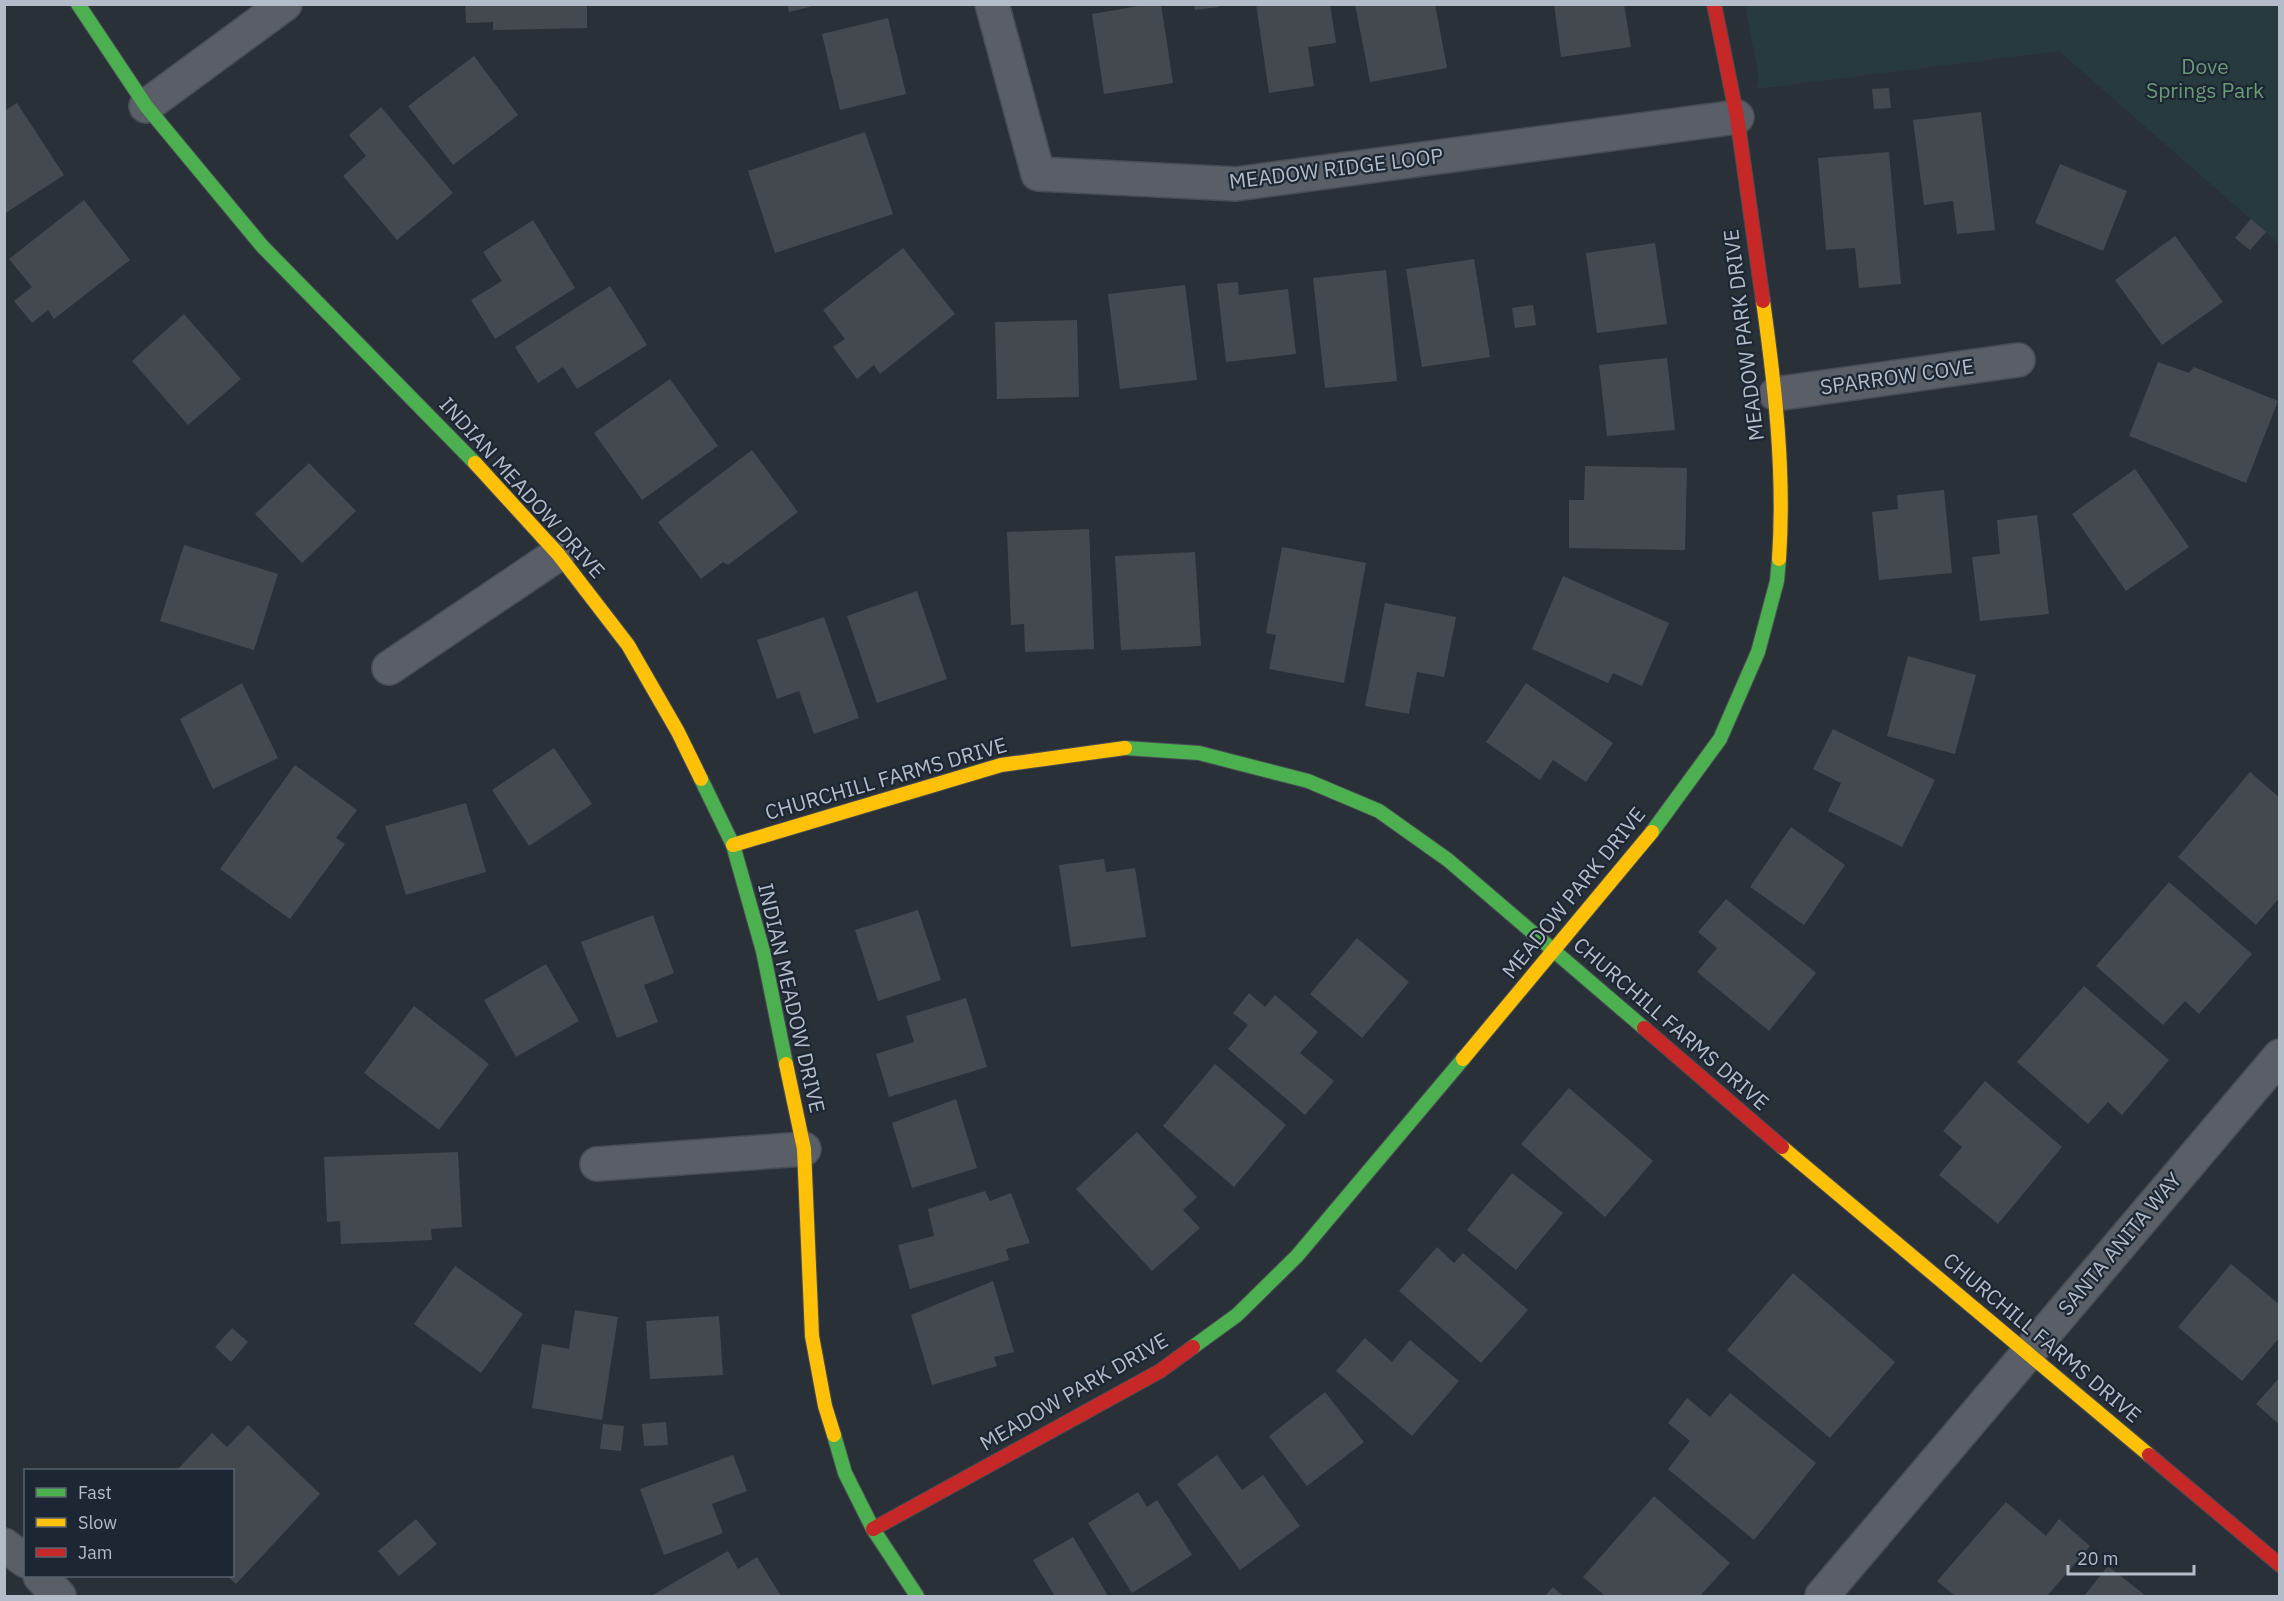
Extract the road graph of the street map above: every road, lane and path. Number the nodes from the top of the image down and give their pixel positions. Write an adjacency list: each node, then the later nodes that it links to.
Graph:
1 (78, 4): 5 (street, INDIAN MEADOW DRIVE)
2 (285, 4): 5 (street)
3 (992, 4): 6 (street, MEADOW RIDGE LOOP)
4 (1714, 4): 6 (street, MEADOW PARK DRIVE)
5 (146, 106): 9 (street, INDIAN MEADOW DRIVE)
6 (1737, 117): 8 (street, MEADOW PARK DRIVE)
7 (2018, 360): 8 (street, SPARROW COVE)
8 (1776, 394): 12 (street, MEADOW PARK DRIVE)
9 (558, 554): 10 (street); 11 (street, INDIAN MEADOW DRIVE)
10 (389, 668)
11 (733, 846): 12 (street, CHURCHILL FARMS DRIVE); 14 (street, INDIAN MEADOW DRIVE)
12 (1554, 952): 16 (street, CHURCHILL FARMS DRIVE); 17 (street, MEADOW PARK DRIVE)
13 (2280, 1056): 16 (street, SANTA ANITA WAY)
14 (804, 1149): 15 (street); 17 (street, INDIAN MEADOW DRIVE)
15 (597, 1164)
16 (2027, 1354): 20 (street, CHURCHILL FARMS DRIVE); 24 (street, SANTA ANITA WAY)
17 (873, 1529): 23 (street, INDIAN MEADOW DRIVE)
18 (4, 1545): 19 (street)
19 (24, 1560)
20 (2280, 1565)
21 (42, 1577): 22 (street)
22 (59, 1596)
23 (917, 1596)
24 (1822, 1596)

